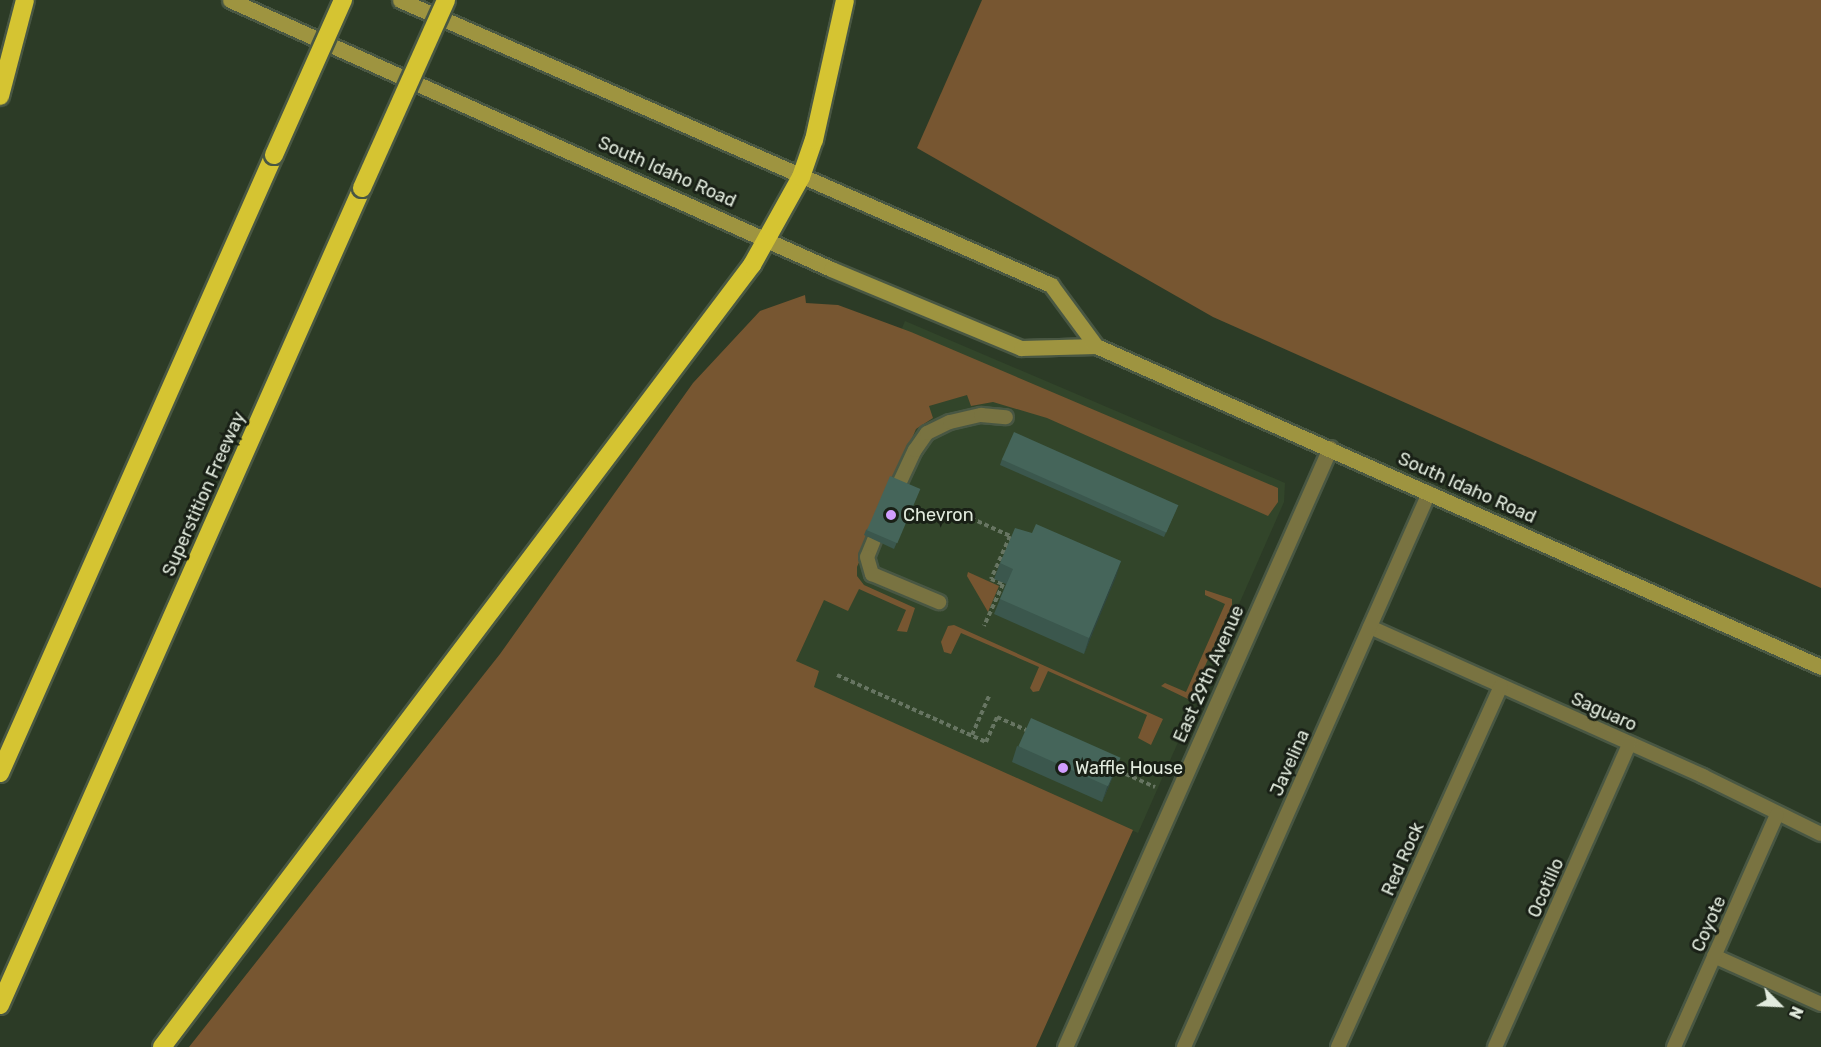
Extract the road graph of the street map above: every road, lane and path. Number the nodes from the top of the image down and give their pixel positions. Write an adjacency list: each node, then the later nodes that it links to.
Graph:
1 (25, 0): 7 (highway)
2 (230, 0): 9 (main road, South Idaho Road)
3 (343, 0): 28 (highway, bridge)
4 (400, 0): 8 (main road)
5 (446, 0): 34 (highway, Superstition Freeway, bridge)
6 (845, 0): 8 (highway)
7 (0, 96)
8 (801, 177): 9 (highway); 10 (main road)
9 (769, 238): 10 (main road, South Idaho Road); 35 (highway)
10 (1096, 346): 12 (main road, South Idaho Road)
11 (1006, 417): 13 (lane)
12 (1330, 448): 14 (main road, South Idaho Road); 36 (street, East 29th Avenue)
13 (898, 486)
14 (1429, 493): 19 (lane, Javelina); 20 (main road, South Idaho Road)
15 (964, 515): 18 (path)
16 (874, 540): 17 (lane)
17 (939, 602)
18 (984, 626)
19 (1370, 627): 22 (lane, Saguaro); 37 (lane, Javelina)
20 (1821, 667)
21 (837, 675): 24 (path)
22 (1501, 686): 26 (lane, Saguaro); 38 (lane, Red Rock)
23 (990, 696): 24 (path)
24 (972, 735): 25 (path)
25 (1039, 736)
26 (1629, 744): 30 (lane, Saguaro); 39 (lane, Ocotillo)
27 (1102, 764): 29 (path)
28 (0, 773)
29 (1155, 787)
30 (1777, 815): 31 (lane, Saguaro); 32 (lane, Coyote)
31 (1821, 834)
32 (1714, 956): 33 (lane); 40 (lane, Coyote)
33 (1821, 1004)
34 (0, 1005)
35 (162, 1047)
36 (1065, 1047)
37 (1184, 1047)
38 (1338, 1047)
39 (1495, 1047)
40 (1674, 1047)

